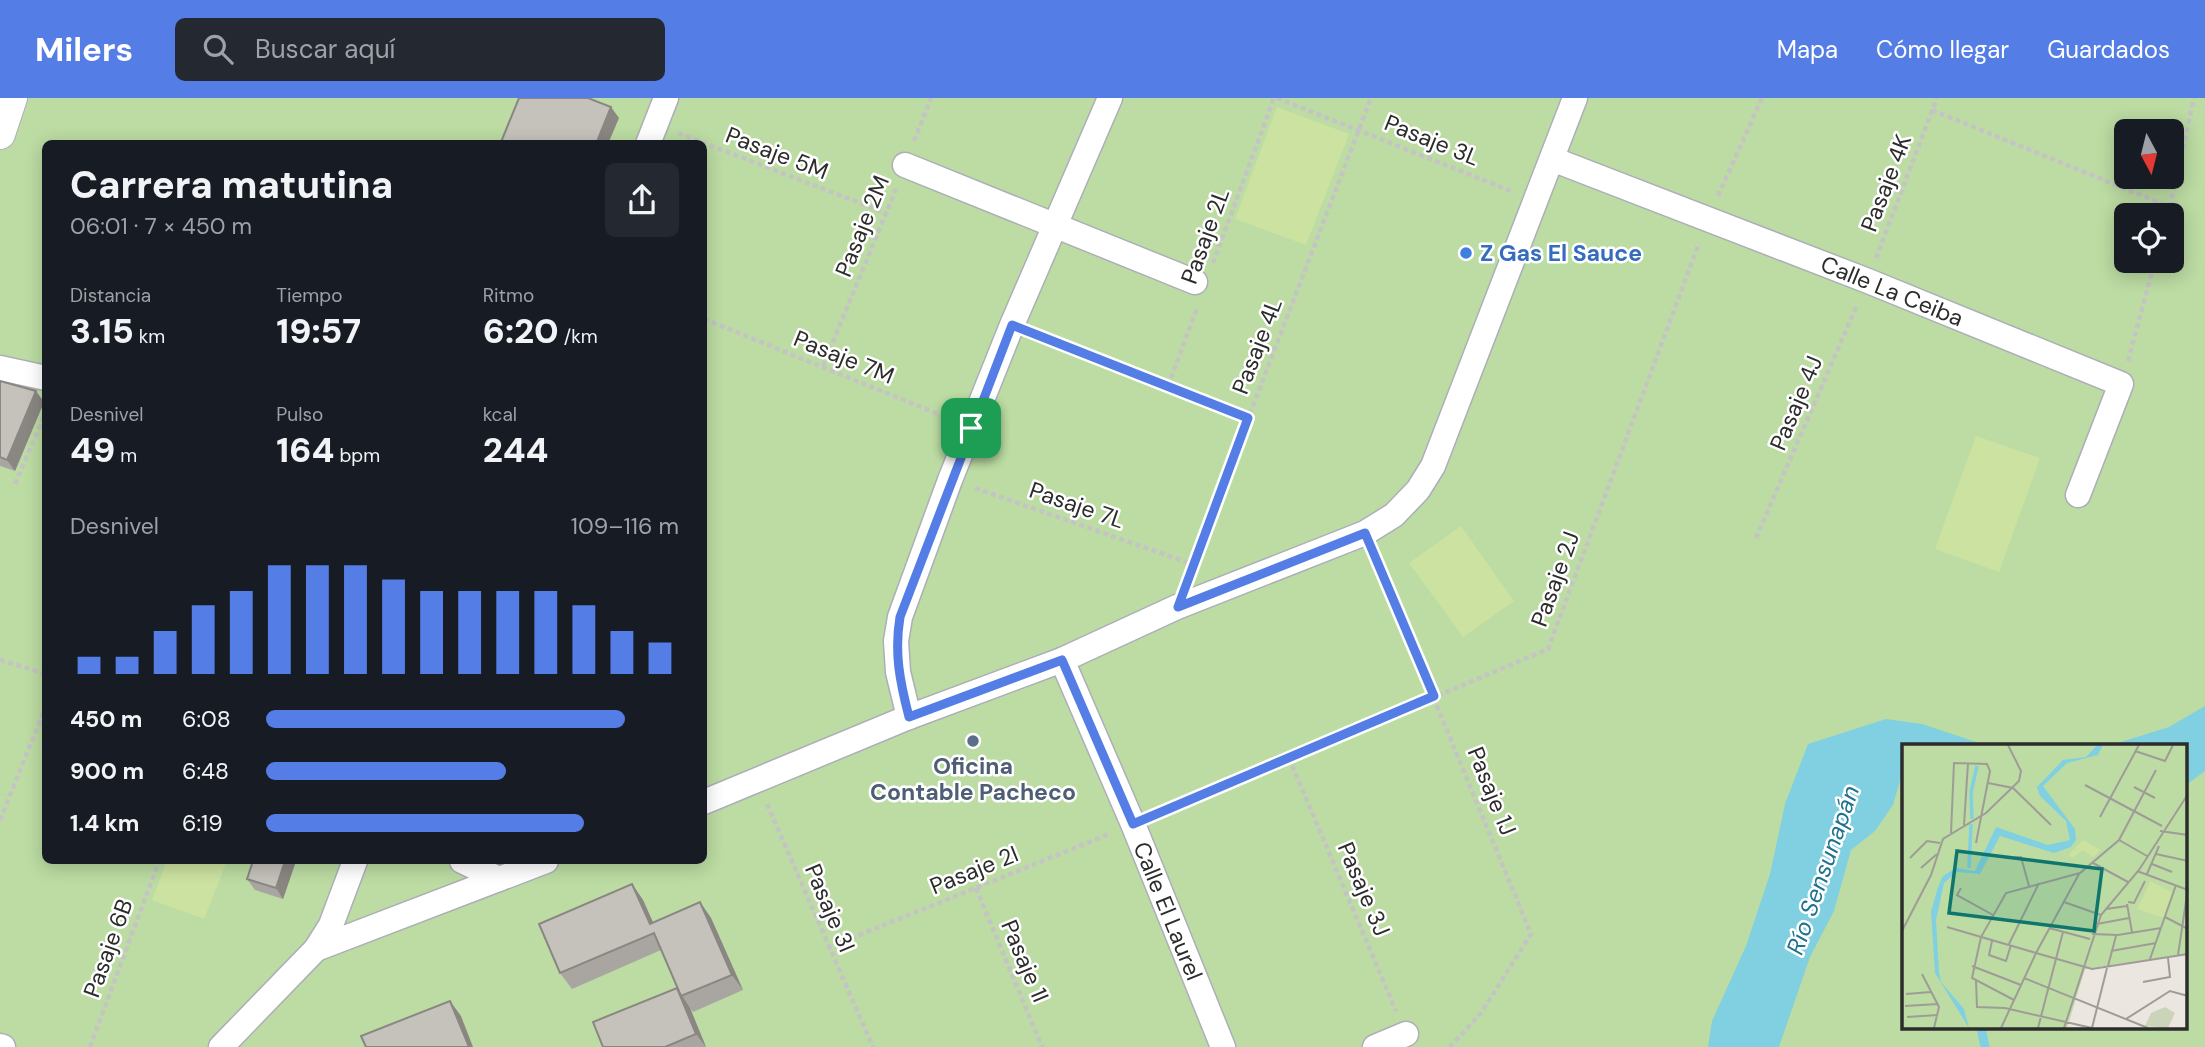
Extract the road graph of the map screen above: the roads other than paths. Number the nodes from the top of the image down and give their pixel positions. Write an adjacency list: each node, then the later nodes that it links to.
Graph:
1 (12, 98): 5 (street)
2 (666, 98): 6 (street)
3 (1110, 98): 9 (street)
4 (1575, 98): 7 (street)
5 (0, 134)
6 (651, 134)
7 (1552, 159): 13 (street, Calle La Ceiba); 14 (street)
8 (905, 165): 9 (street)
9 (1055, 224): 10 (street); 15 (street)
10 (1203, 281)
11 (0, 368): 12 (street)
12 (42, 377)
13 (2078, 495)
14 (1062, 660): 15 (street); 24 (street, Calle El Laurel)
15 (909, 717): 16 (street)
16 (707, 801)
17 (354, 864): 21 (street)
18 (468, 864): 20 (street)
19 (538, 864): 20 (street)
20 (499, 879): 21 (street)
21 (316, 949): 23 (street)
22 (1406, 1034): 25 (street)
23 (221, 1047)
24 (1223, 1047)
25 (1375, 1047)

